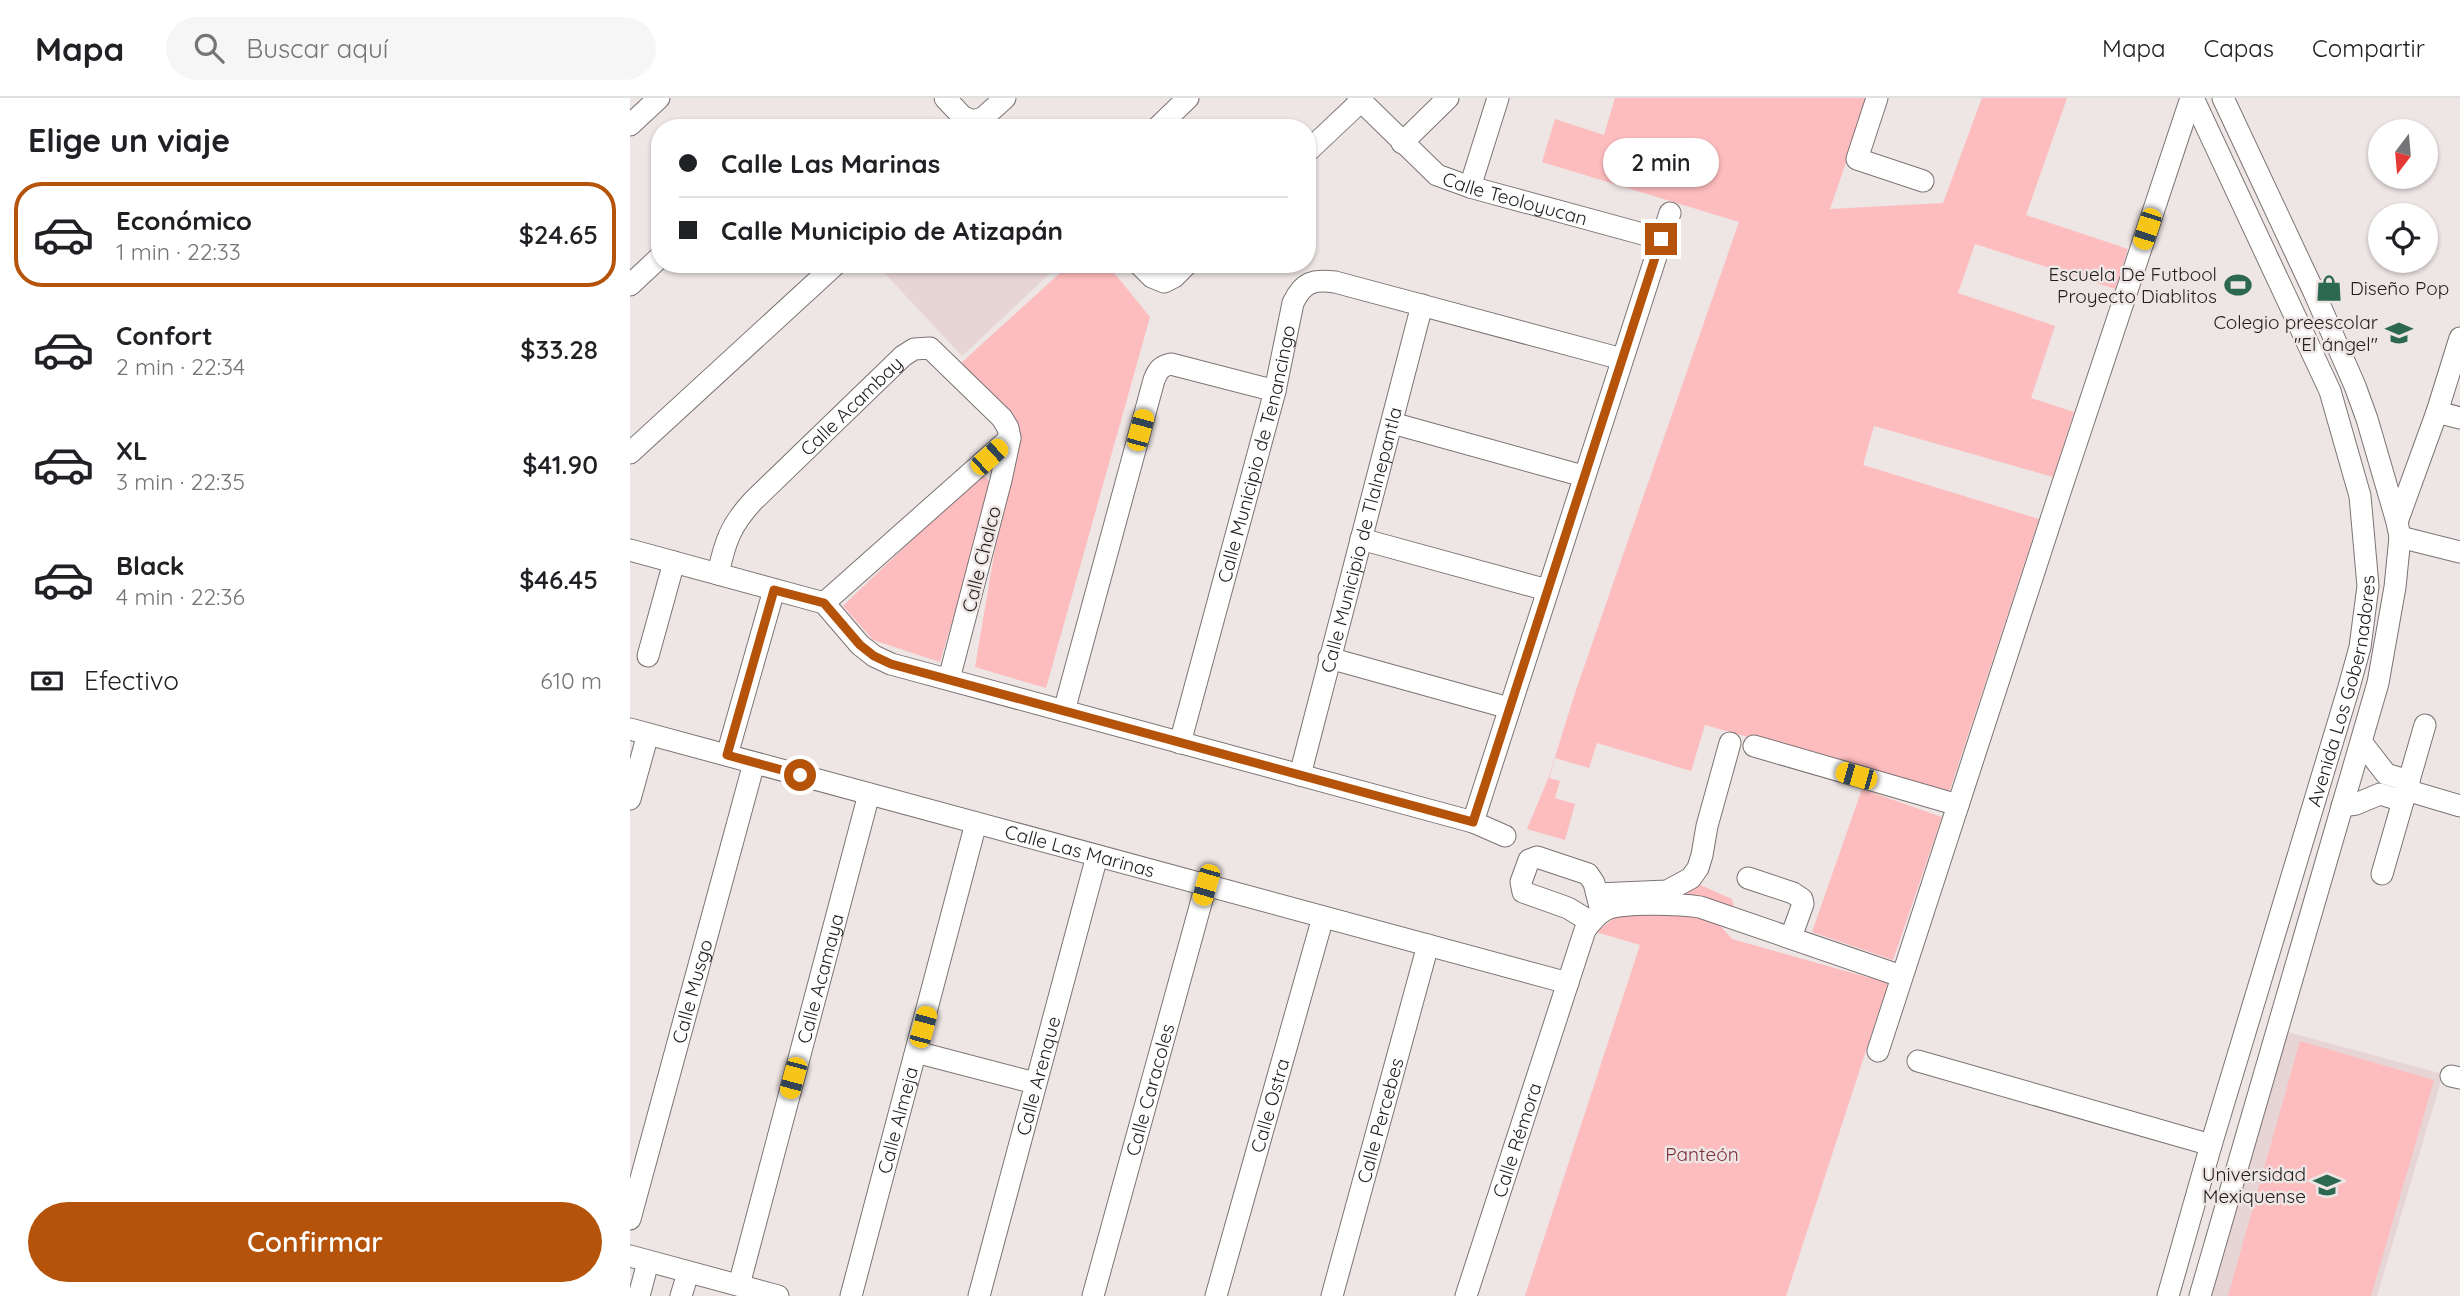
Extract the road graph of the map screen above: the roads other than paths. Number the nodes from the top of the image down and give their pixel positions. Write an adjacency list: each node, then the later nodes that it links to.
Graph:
1 (659, 98): 14 (street)
2 (945, 98): 11 (street)
3 (1188, 98): 13 (street)
4 (1448, 98): 16 (street)
5 (1498, 98): 18 (street)
6 (1877, 98): 17 (street)
7 (2192, 98): 63 (street); 79 (street, Avenida Los Gobernadores)
8 (2223, 98): 36 (street, Avenida Los Gobernadores)
9 (1360, 99): 15 (street); 16 (street, Calle Teoloyucan)
10 (993, 102): 12 (street)
11 (968, 119)
12 (979, 119)
13 (1166, 119)
14 (630, 125)
15 (1316, 143)
16 (1402, 143): 18 (street, Calle Teoloyucan)
17 (1923, 181)
18 (1470, 187): 20 (street, Calle Teoloyucan)
19 (1670, 213): 20 (street)
20 (1661, 239): 28 (street)
21 (651, 265): 25 (street)
22 (826, 273): 34 (street)
23 (1147, 273): 24 (street)
24 (1178, 273)
25 (630, 285)
26 (1422, 305): 28 (street); 29 (street, Calle Municipio de Tenancingo); 32 (street, Calle Municipio de Tlalnepantla)
27 (2460, 338): 30 (street)
28 (1622, 359): 35 (street)
29 (1275, 391): 49 (street); 52 (street, Calle Municipio de Tenancingo)
30 (2437, 412): 31 (street); 36 (street)
31 (2460, 418)
32 (1392, 423): 35 (street); 37 (street, Calle Municipio de Tlalnepantla)
33 (1010, 438): 41 (street, Calle Acambay); 44 (street); 47 (street, Calle Chalco)
34 (630, 453)
35 (1583, 476): 43 (street)
36 (2399, 529): 39 (street); 54 (street, Avenida Los Gobernadores)
37 (1361, 539): 43 (street); 46 (street, Calle Municipio de Tlalnepantla)
38 (630, 550): 40 (street)
39 (2460, 552)
40 (674, 562): 41 (street); 45 (street)
41 (718, 575): 42 (street)
42 (774, 590): 44 (street); 56 (street)
43 (1547, 590): 48 (street)
44 (824, 603): 47 (street)
45 (648, 656)
46 (1329, 658): 48 (street); 58 (street, Calle Municipio de Tlalnepantla)
47 (949, 680): 49 (street)
48 (1509, 708): 66 (street)
49 (1064, 711): 52 (street)
50 (2425, 725): 60 (street)
51 (639, 732): 56 (street, Calle Las Marinas); 62 (street)
52 (1180, 743): 58 (street)
53 (1730, 743): 73 (street)
54 (2362, 743): 59 (street); 64 (street, Avenida Los Gobernadores)
55 (1754, 746): 63 (street)
56 (727, 755): 57 (street, Calle Las Marinas)
57 (754, 763): 61 (street, Calle Las Marinas); 86 (street, Calle Musgo)
58 (1300, 775): 66 (street)
59 (2383, 784): 60 (street); 64 (street)
60 (2406, 791): 65 (street); 70 (street)
61 (869, 794): 67 (street, Calle Las Marinas); 89 (street, Calle Acamaya)
62 (630, 799)
63 (1958, 805): 77 (street)
64 (2342, 806): 80 (street, Avenida Los Gobernadores)
65 (2460, 806)
66 (1473, 822): 68 (street)
67 (976, 823): 69 (street, Calle Las Marinas); 82 (street, Calle Almeja)
68 (1505, 835)
69 (1097, 856): 72 (street, Calle Las Marinas); 84 (street, Calle Arenque)
70 (2382, 874)
71 (1748, 878): 75 (street)
72 (1206, 885): 74 (street, Calle Las Marinas); 95 (street, Calle Caracoles)
73 (1597, 910): 75 (street); 78 (street, Calle Rémora)
74 (1323, 917): 76 (street, Calle Las Marinas); 96 (street, Calle Ostra)
75 (1791, 937): 77 (street)
76 (1428, 945): 78 (street, Calle Las Marinas); 97 (street, Calle Percebes)
77 (1901, 976): 81 (street)
78 (1568, 983): 98 (street, Calle Rémora)
79 (2258, 989): 80 (street); 85 (street, Avenida Los Gobernadores)
80 (2286, 997): 100 (street, Avenida Los Gobernadores)
81 (1878, 1051)
82 (916, 1052): 84 (street); 93 (street, Calle Almeja)
83 (1918, 1061): 85 (street)
84 (1035, 1083): 94 (street, Calle Arenque)
85 (2211, 1145): 99 (street, Avenida Los Gobernadores)
86 (630, 1219)
87 (639, 1259): 88 (street); 90 (street)
88 (688, 1273): 89 (street); 91 (street)
89 (731, 1288): 92 (street)
90 (639, 1296)
91 (681, 1296)
92 (778, 1296)
93 (851, 1296)
94 (979, 1296)
95 (1093, 1296)
96 (1216, 1296)
97 (1332, 1296)
98 (1466, 1296)
99 (2168, 1296)
100 (2200, 1296)

